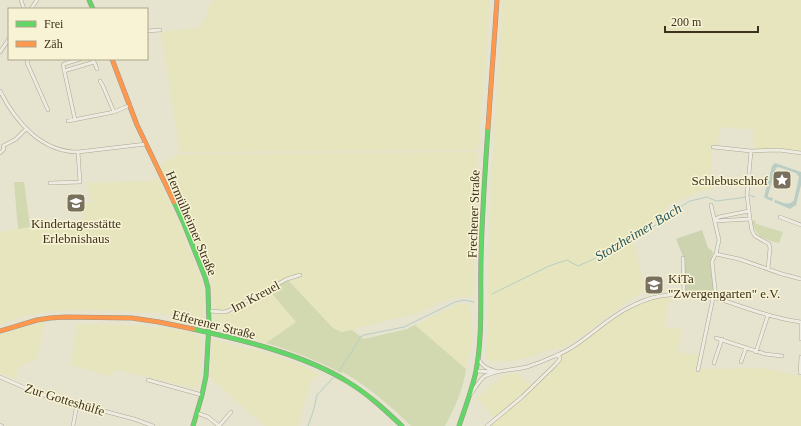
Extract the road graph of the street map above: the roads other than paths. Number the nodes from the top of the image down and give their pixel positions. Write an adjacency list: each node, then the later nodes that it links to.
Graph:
1 (497, 0): 54 (street, Frechener Straße)
2 (160, 30): 3 (street)
3 (148, 31)
4 (8, 40): 5 (street)
5 (0, 52)
6 (28, 60): 15 (street)
7 (77, 60): 11 (street)
8 (112, 60): 14 (street, Hermülheimer Straße)
9 (93, 61): 10 (street); 11 (street)
10 (97, 69)
11 (64, 71): 18 (street)
12 (100, 81): 16 (street)
13 (0, 91): 19 (street)
14 (130, 105): 16 (street); 20 (street, Hermülheimer Straße)
15 (48, 110)
16 (114, 112): 18 (street)
17 (68, 120): 18 (street)
18 (75, 120)
19 (26, 129): 21 (street); 24 (street)
20 (146, 144): 24 (street); 41 (street, Hermülheimer Straße)
21 (2, 145): 25 (street)
22 (713, 147): 23 (street)
23 (751, 151): 26 (street); 29 (street)
24 (78, 152): 27 (street)
25 (0, 153)
26 (801, 153)
27 (50, 183)
28 (711, 205): 31 (street)
29 (749, 211): 31 (street); 32 (street)
30 (780, 217): 33 (street)
31 (715, 220): 32 (street); 34 (street)
32 (750, 220): 36 (street)
33 (801, 225)
34 (716, 254): 36 (street); 40 (street)
35 (683, 258): 39 (street)
36 (768, 269): 38 (street)
37 (300, 275): 41 (street, Im Kreuel)
38 (801, 279)
39 (684, 294): 40 (street); 51 (street)
40 (714, 298): 42 (street); 58 (street)
41 (209, 312): 45 (street, Hermülheimer Straße)
42 (768, 315): 43 (street); 50 (street)
43 (801, 322): 47 (street)
44 (0, 331): 45 (street, Efferener Straße)
45 (208, 332): 64 (street, Hermülheimer Straße); 73 (street, Efferener Straße)
46 (716, 338): 48 (street)
47 (801, 339)
48 (722, 340): 49 (street); 57 (street)
49 (746, 348): 50 (street); 56 (street)
50 (756, 352): 52 (street)
51 (559, 355): 60 (street); 75 (street)
52 (782, 356)
53 (801, 357): 55 (street)
54 (478, 358): 59 (street, Frechener Straße); 60 (street)
55 (801, 360): 61 (street)
56 (741, 362)
57 (714, 363)
58 (698, 370)
59 (476, 372): 60 (street); 65 (street, Frechener Straße)
60 (499, 372): 65 (street)
61 (800, 373)
62 (0, 377): 66 (street, Zur Gotteshülfe)
63 (148, 380): 64 (street)
64 (202, 395): 68 (street, Hermülheimer Straße)
65 (469, 397): 74 (street, Frechener Straße)
66 (77, 404): 69 (street); 70 (street, Zur Gotteshülfe)
67 (232, 412): 72 (street)
68 (197, 413): 71 (street, Hermülheimer Straße); 72 (street)
69 (72, 426)
70 (153, 426)
71 (193, 426)
72 (219, 426)
73 (402, 426)
74 (460, 426)
75 (487, 426)

